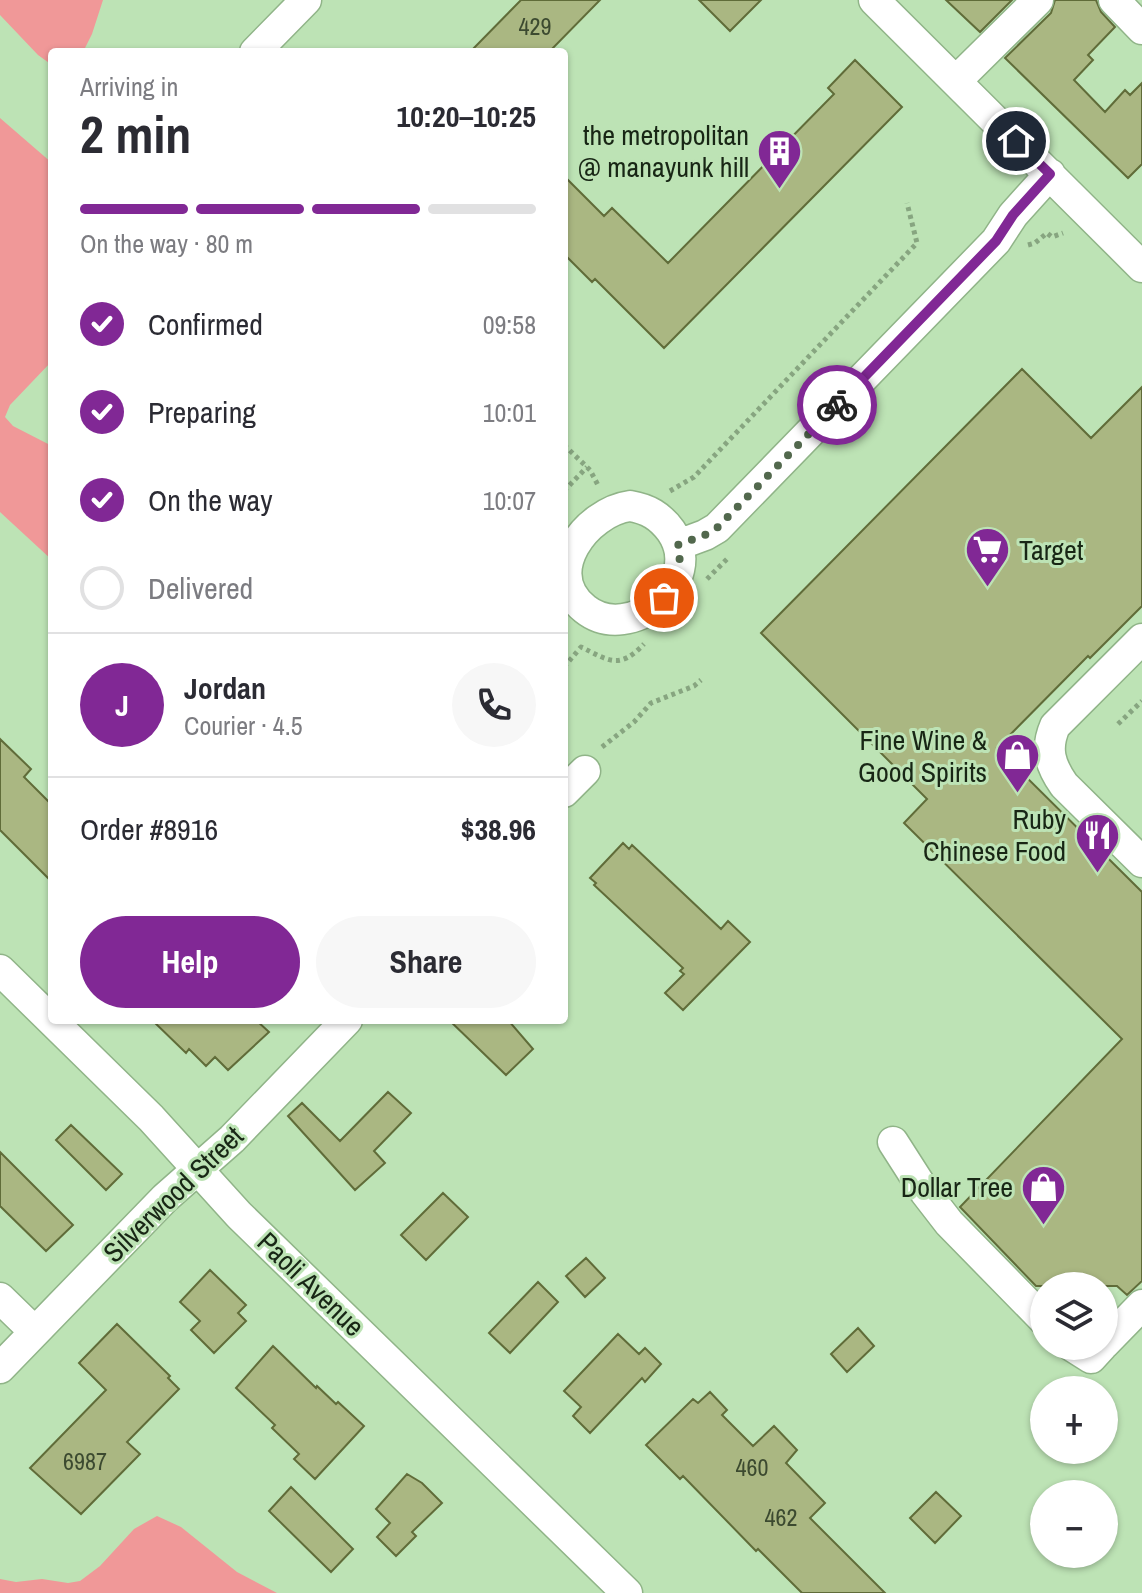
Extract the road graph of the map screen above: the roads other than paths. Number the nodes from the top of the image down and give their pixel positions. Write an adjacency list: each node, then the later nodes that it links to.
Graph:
1 (306, 0): 6 (street)
2 (874, 0): 7 (street)
3 (1038, 0): 7 (street)
4 (1114, 0): 5 (street)
5 (1142, 29)
6 (259, 48)
7 (956, 81): 8 (street)
8 (1050, 174): 9 (street); 10 (street)
9 (1142, 267)
10 (678, 545)
11 (1142, 639): 12 (street)
12 (1142, 862)
13 (0, 970): 14 (street, Paoli Avenue)
14 (48, 1017)
15 (55, 1024): 18 (street, Paoli Avenue)
16 (343, 1024): 18 (street, Silverwood Street)
17 (893, 1142): 21 (street)
18 (199, 1170): 23 (street, Silverwood Street); 25 (street, Paoli Avenue)
19 (0, 1298): 23 (street)
20 (1142, 1305): 22 (street)
21 (1030, 1306)
22 (1118, 1330)
23 (35, 1332): 24 (street, Silverwood Street)
24 (0, 1368)
25 (627, 1593)

